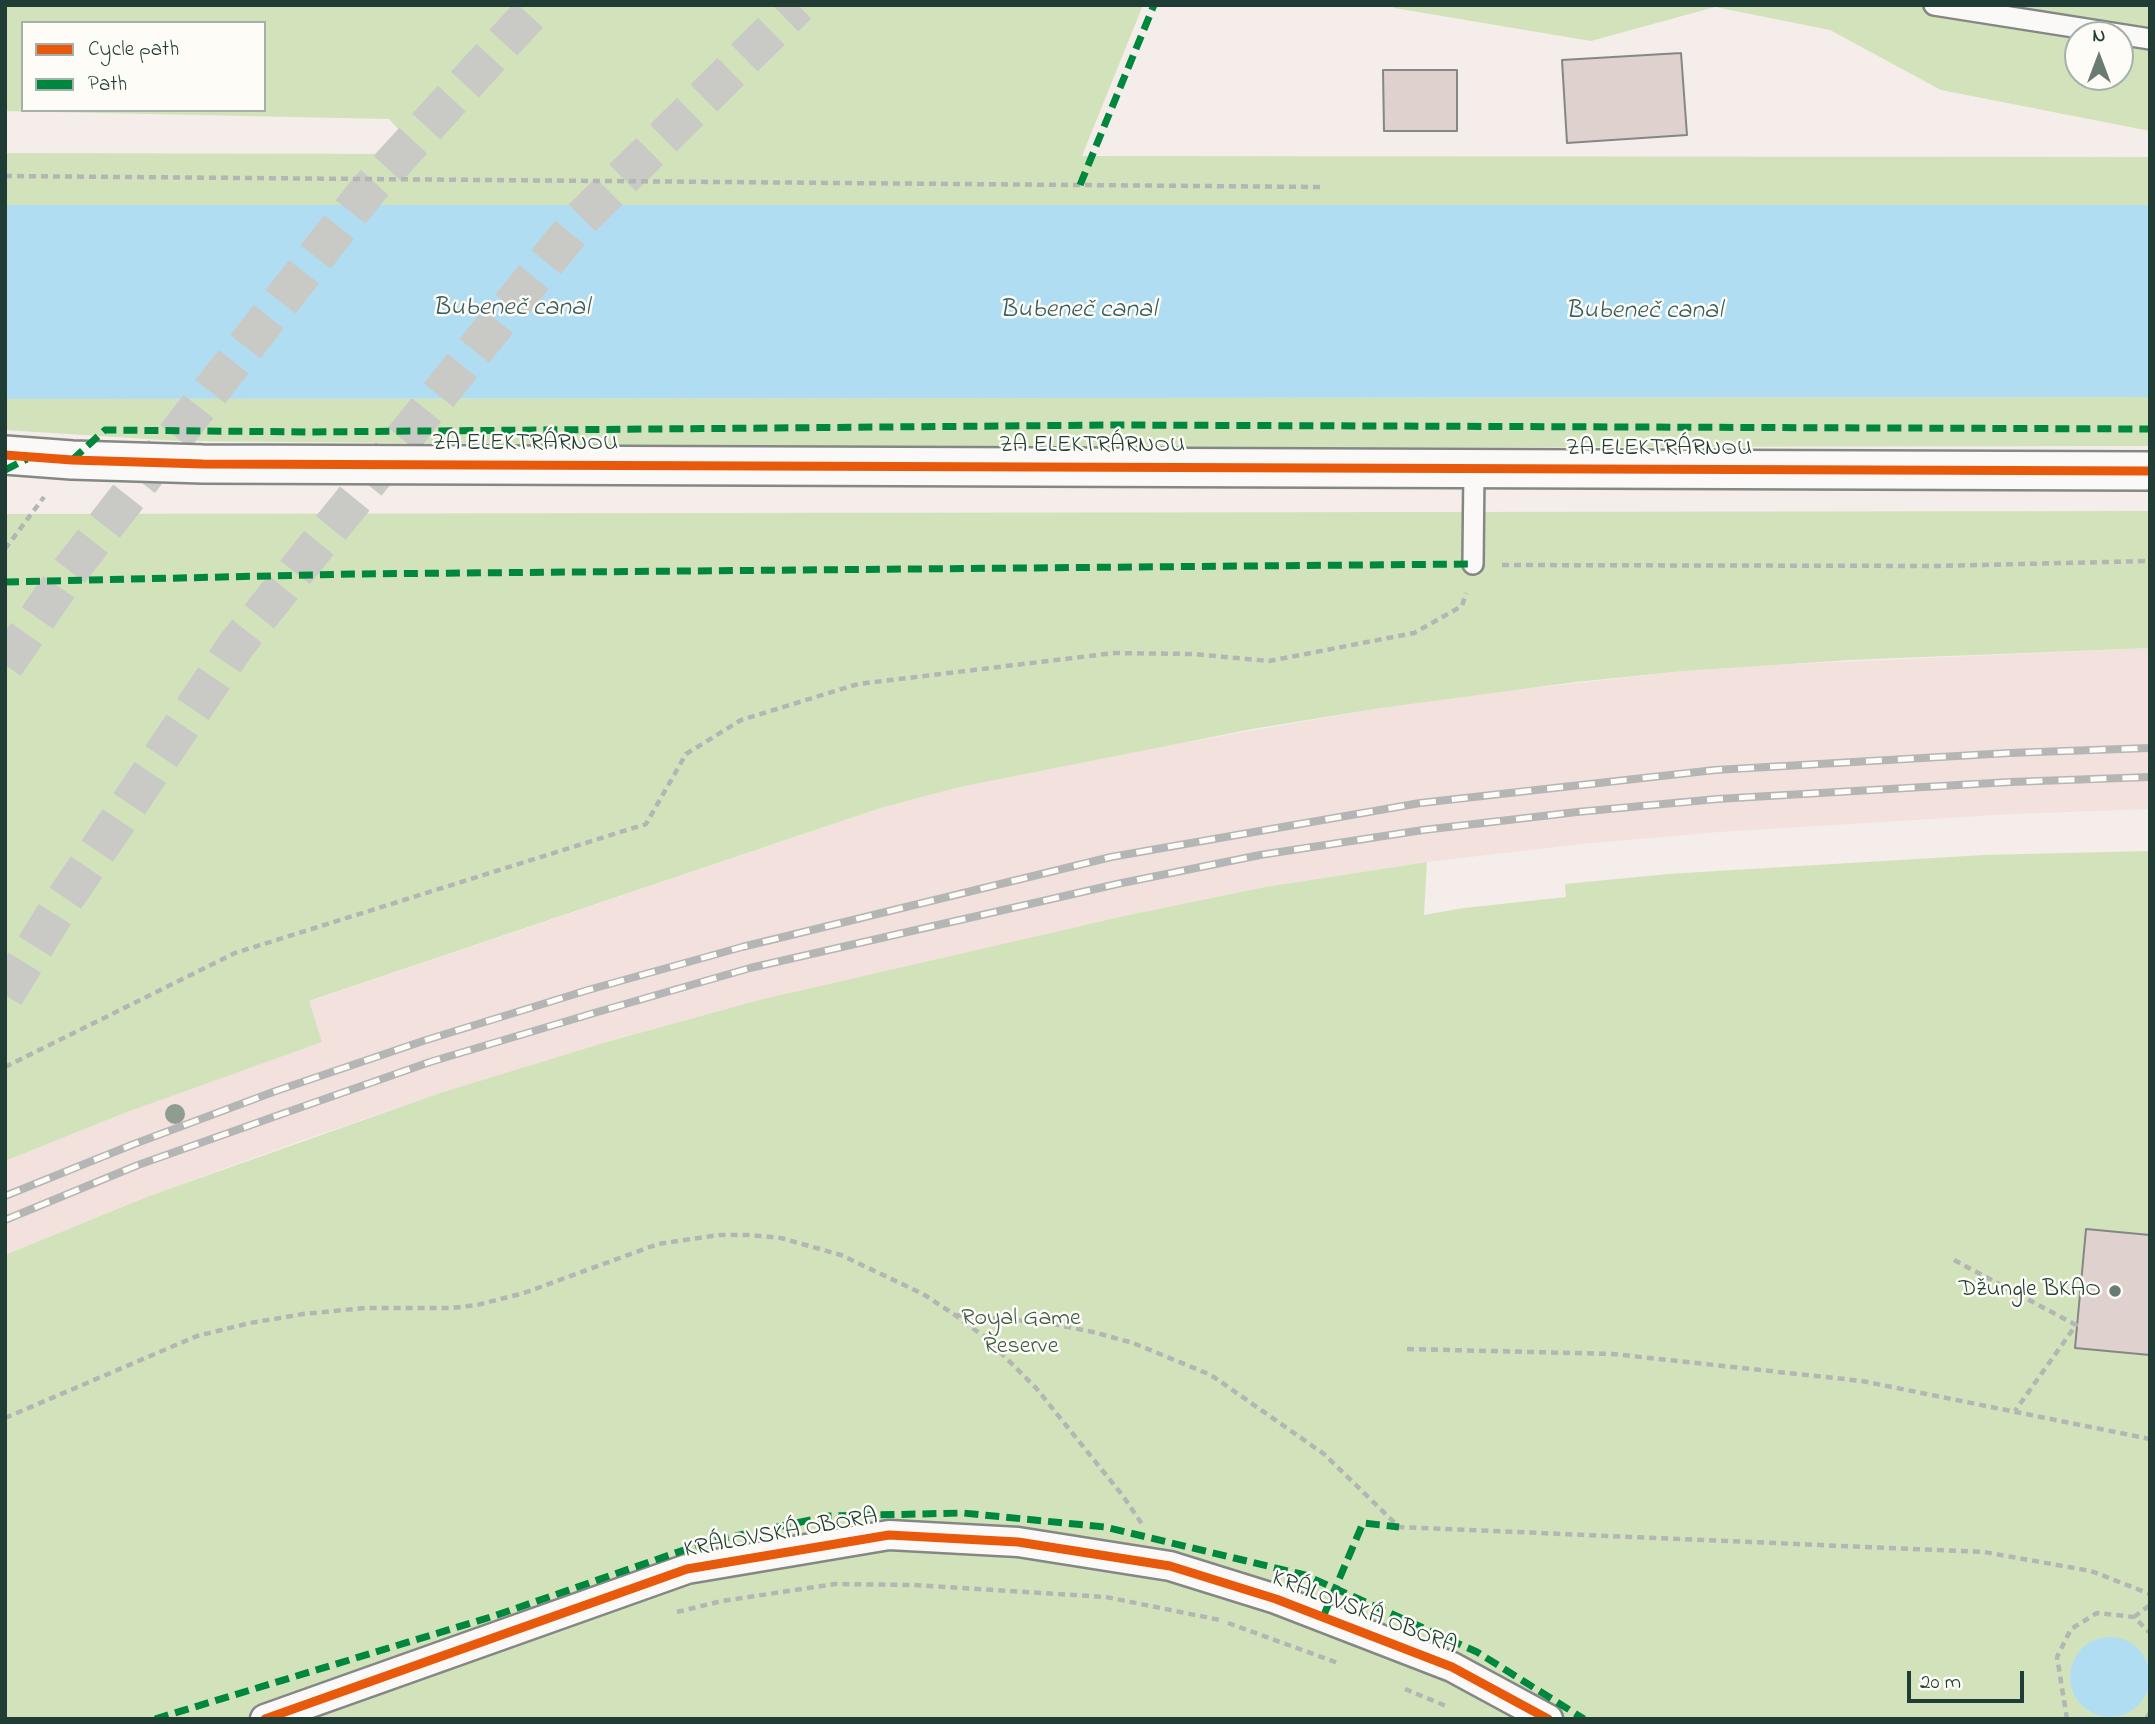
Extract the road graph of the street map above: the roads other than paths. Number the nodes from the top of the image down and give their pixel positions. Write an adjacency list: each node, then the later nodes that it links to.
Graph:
1 (1934, 5): 2 (lane)
2 (2150, 39)
3 (15, 460): 4 (street, ZA ELEKTRÁRNOU)
4 (1474, 468): 5 (street, ZA ELEKTRÁRNOU); 6 (lane)
5 (2150, 471)
6 (1473, 565)
7 (265, 1719): 8 (street, KRÁLOVSKÁ OBORA)
8 (1548, 1719)

